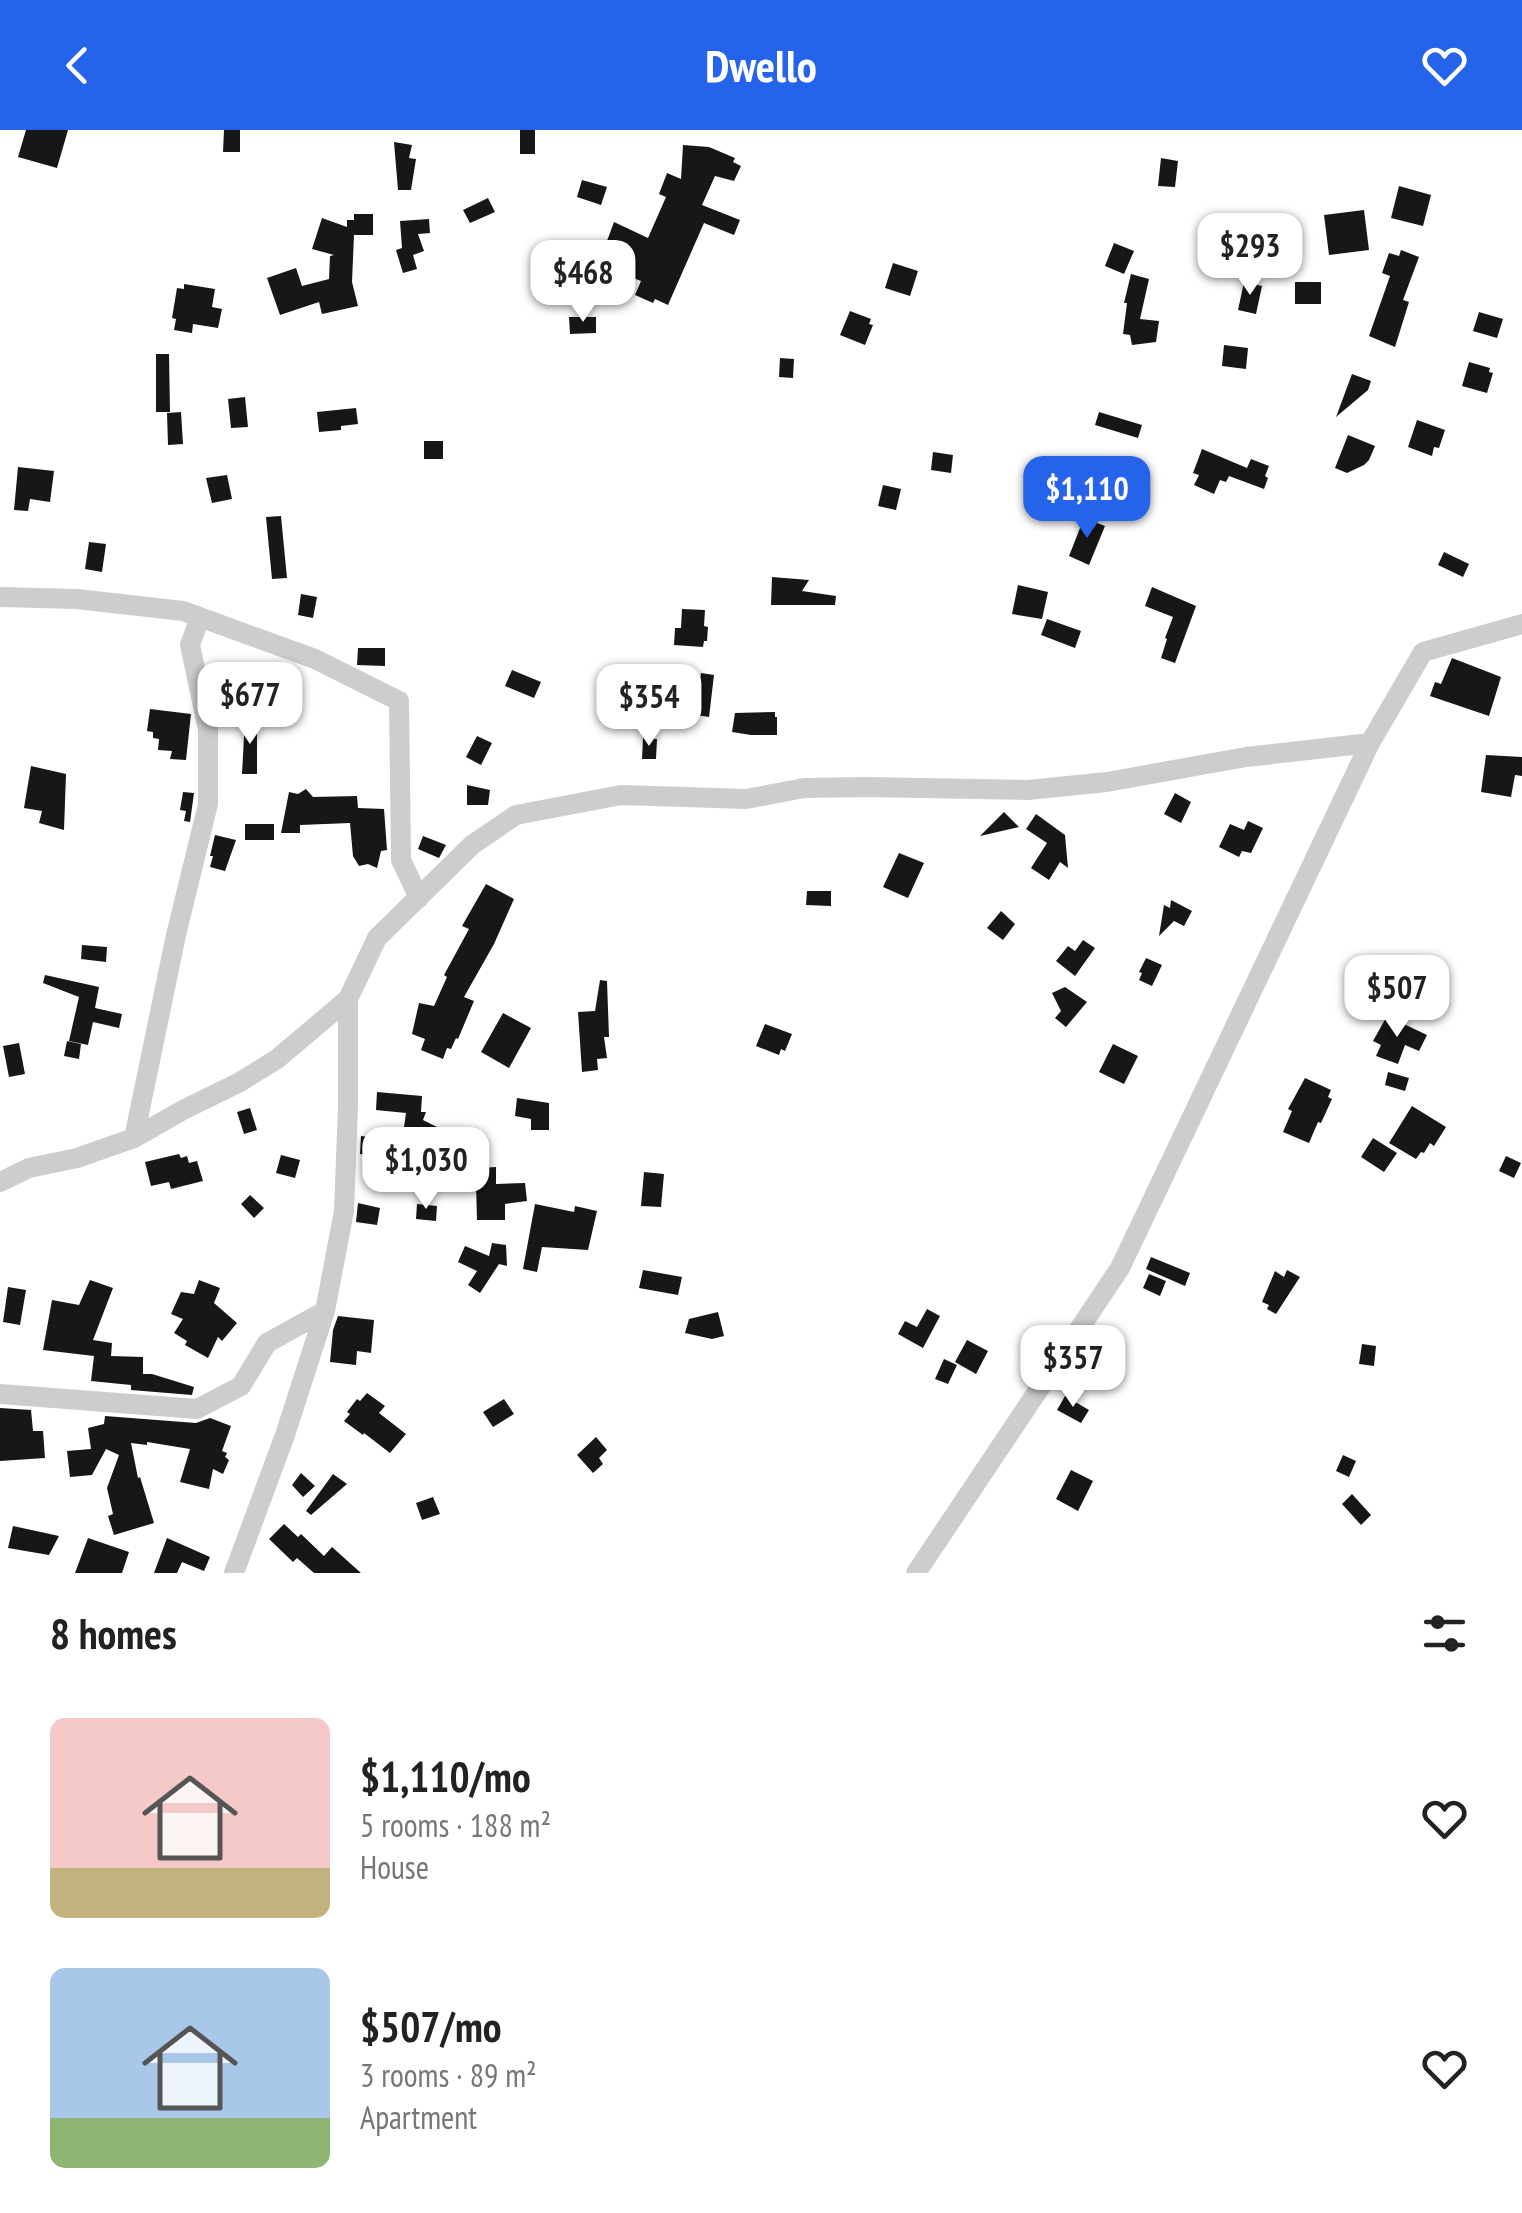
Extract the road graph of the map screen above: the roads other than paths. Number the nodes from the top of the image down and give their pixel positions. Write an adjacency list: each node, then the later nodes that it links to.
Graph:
1 (0, 596): 2 (street)
2 (200, 616): 5 (street); 7 (street)
3 (1522, 624): 4 (street)
4 (1370, 743): 5 (street); 12 (street)
5 (419, 898): 6 (street)
6 (348, 999): 7 (street); 9 (street)
7 (134, 1138): 8 (street)
8 (0, 1182)
9 (325, 1311): 10 (street); 11 (street)
10 (0, 1394)
11 (234, 1573)
12 (916, 1573)

